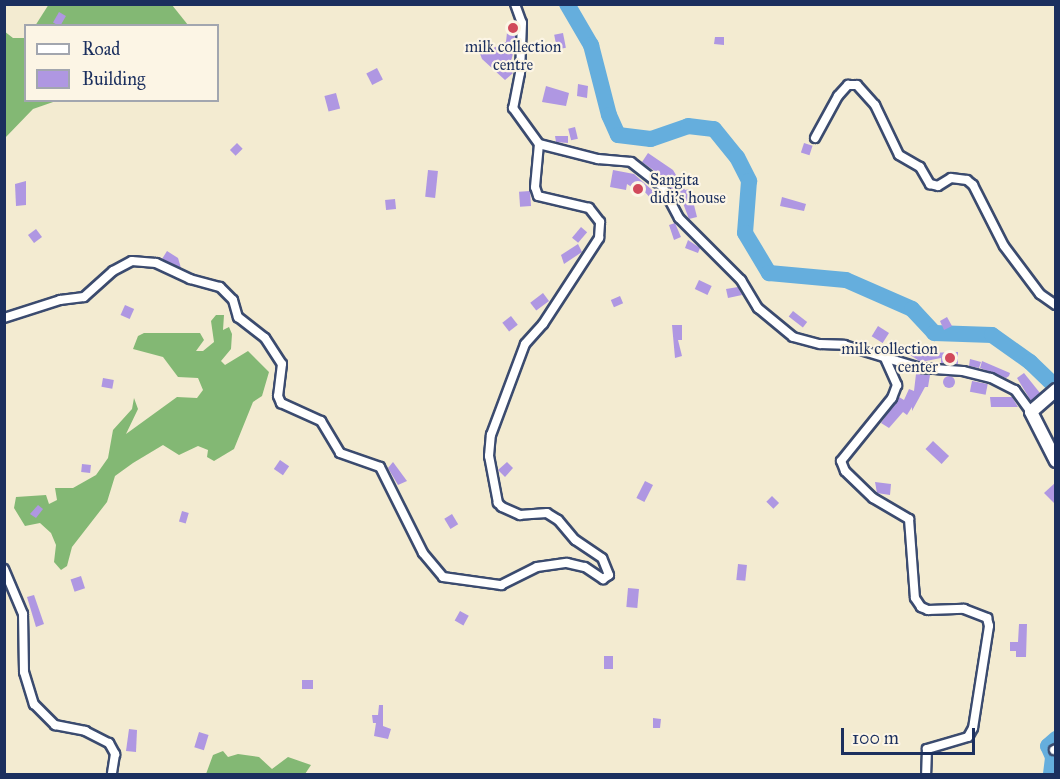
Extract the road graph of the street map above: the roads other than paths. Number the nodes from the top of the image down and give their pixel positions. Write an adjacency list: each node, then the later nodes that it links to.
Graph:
1 (515, 4): 3 (street)
2 (815, 138): 4 (street)
3 (539, 144): 5 (street); 6 (street)
4 (1056, 305)
5 (4, 318)
6 (884, 357): 8 (street); 12 (street)
7 (1056, 390): 8 (street)
8 (1031, 412): 9 (street)
9 (1056, 461)
10 (4, 569): 11 (street)
11 (112, 774)
12 (927, 774)

